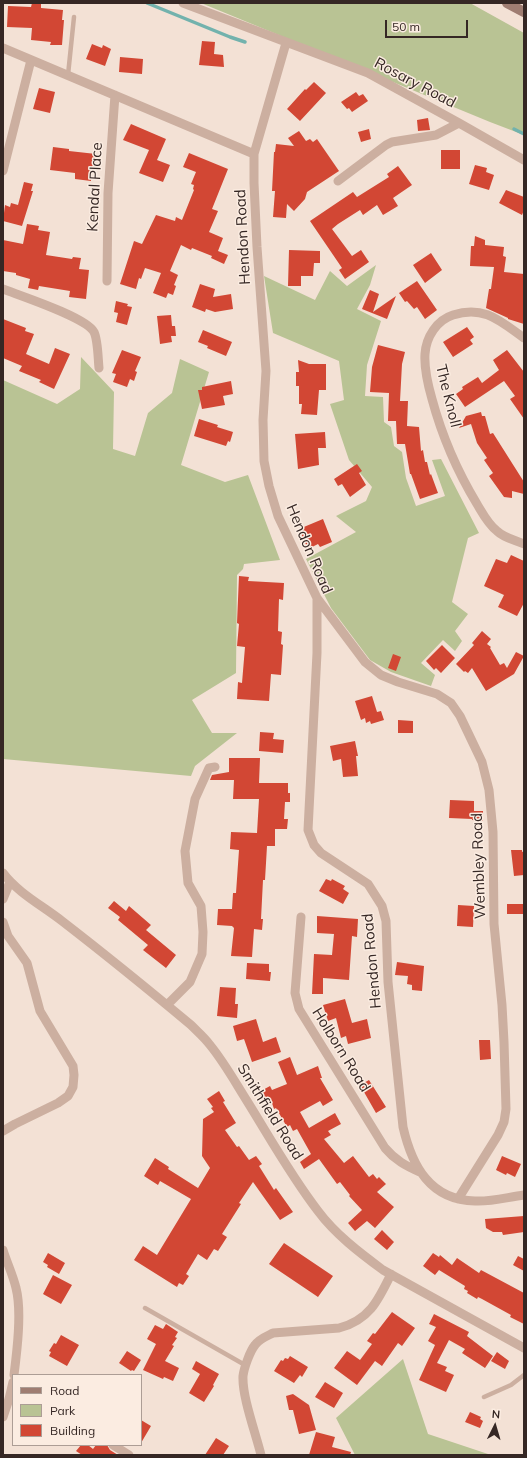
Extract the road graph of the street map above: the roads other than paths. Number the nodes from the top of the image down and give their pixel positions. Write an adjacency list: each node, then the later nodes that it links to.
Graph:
1 (183, 3): 5 (street, Rosary Road)
2 (507, 3): 3 (main road)
3 (524, 12)
4 (74, 17): 8 (lane)
5 (286, 43): 10 (street, Rosary Road); 11 (street)
6 (3, 48): 7 (street)
7 (31, 60): 8 (street); 13 (street)
8 (68, 75): 9 (street)
9 (115, 95): 11 (street); 15 (street, Kendal Place)
10 (459, 122): 12 (street, Rosary Road); 14 (street)
11 (254, 154): 20 (street, Hendon Road)
12 (524, 160)
13 (3, 171)
14 (338, 181)
15 (107, 281)
16 (3, 289): 18 (street)
17 (524, 338): 19 (street, The Knoll)
18 (99, 368)
19 (524, 544)
20 (317, 598): 29 (street, Hendon Road); 31 (street, Wembley Road)
21 (215, 767): 27 (street)
22 (3, 873): 23 (street, Smithfield Road)
23 (10, 882): 24 (street); 27 (street, Smithfield Road)
24 (3, 899)
25 (301, 917): 29 (street, Holborn Road)
26 (3, 922): 28 (street)
27 (167, 1005): 33 (street, Smithfield Road)
28 (3, 1132)
29 (420, 1172): 31 (street, Hendon Road)
30 (524, 1195): 31 (street, Hendon Road)
31 (458, 1199)
32 (3, 1250): 37 (street)
33 (390, 1274): 35 (street, Smithfield Road); 36 (street)
34 (145, 1308): 36 (lane)
35 (524, 1348)
36 (246, 1366): 44 (street)
37 (14, 1374)
38 (524, 1375): 40 (lane)
39 (12, 1386): 41 (street)
40 (484, 1397)
41 (3, 1417)
42 (115, 1446): 43 (street)
43 (129, 1455)
44 (261, 1455)

